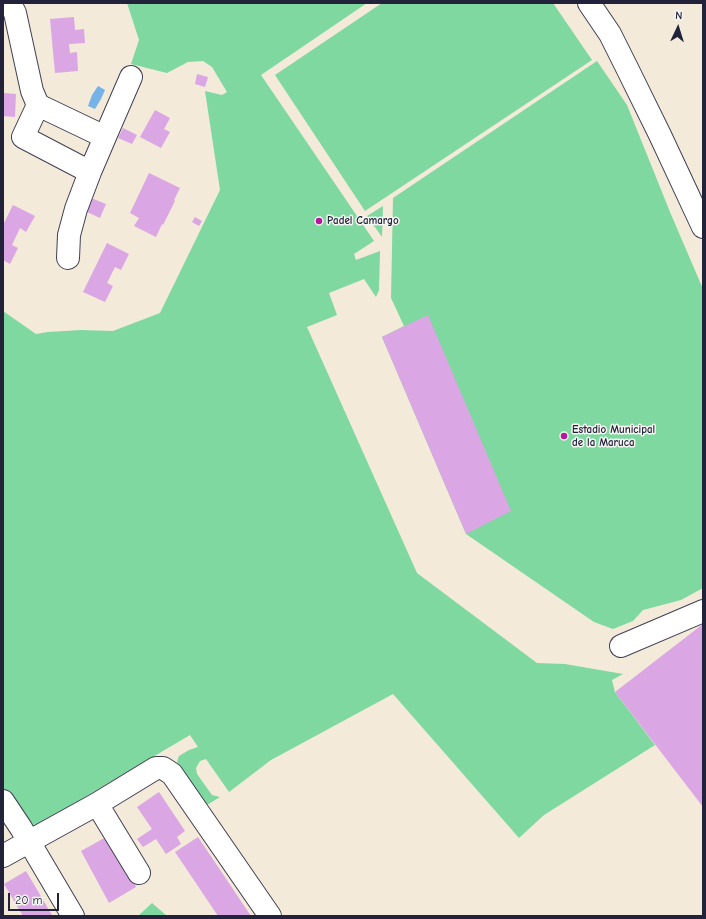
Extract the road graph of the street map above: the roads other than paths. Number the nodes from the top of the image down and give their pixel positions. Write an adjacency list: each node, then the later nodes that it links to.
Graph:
1 (10, 3): 4 (street)
2 (589, 3): 7 (street)
3 (131, 77): 5 (street)
4 (38, 105): 5 (street); 6 (street)
5 (105, 137): 6 (street)
6 (90, 172): 8 (street)
7 (703, 227)
8 (68, 258)
9 (703, 611): 10 (street)
10 (621, 646)
11 (3, 801): 13 (street)
12 (97, 804): 13 (street); 15 (street); 17 (street)
13 (29, 842): 14 (street); 16 (street)
14 (3, 856)
15 (139, 873)
16 (73, 916)
17 (270, 916)

